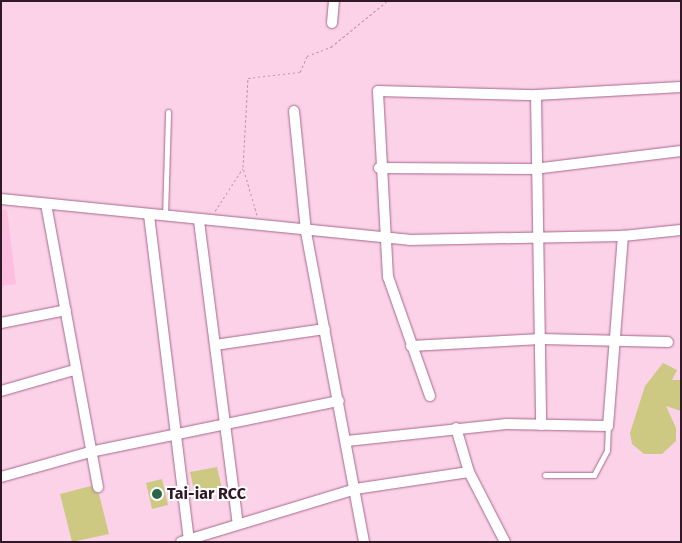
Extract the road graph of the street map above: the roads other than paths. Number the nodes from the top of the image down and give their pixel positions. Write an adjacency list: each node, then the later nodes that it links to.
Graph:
1 (334, 1): 2 (street)
2 (332, 23)
3 (681, 87): 4 (street)
4 (536, 95): 8 (street); 9 (street)
5 (294, 111): 16 (street)
6 (168, 112): 13 (lane)
7 (681, 151): 9 (street)
8 (379, 168): 9 (street); 18 (street)
9 (534, 169): 19 (street)
10 (1, 199): 11 (street)
11 (46, 204): 12 (street); 20 (street)
12 (149, 215): 13 (street); 36 (street)
13 (165, 217): 14 (street)
14 (204, 221): 16 (street); 26 (street)
15 (681, 230): 17 (street)
16 (306, 232): 18 (street); 22 (street)
17 (623, 236): 19 (street); 24 (street)
18 (384, 238): 19 (street); 27 (street)
19 (538, 238): 23 (street)
20 (66, 310): 21 (street); 28 (street)
21 (1, 324)
22 (325, 329): 26 (street); 31 (street)
23 (541, 339): 24 (street); 27 (street); 33 (street)
24 (613, 341): 25 (street); 34 (street)
25 (668, 342)
26 (215, 345): 32 (street)
27 (411, 346): 30 (street)
28 (74, 370): 29 (street); 38 (street)
29 (1, 392)
30 (430, 396)
31 (339, 401): 32 (street); 37 (street)
32 (225, 424): 36 (street); 44 (street)
33 (542, 425): 34 (street); 35 (street)
34 (608, 426): 40 (lane)
35 (456, 428): 37 (street); 39 (street)
36 (174, 434): 38 (street); 45 (street)
37 (347, 441): 43 (street)
38 (90, 452): 41 (street); 42 (street)
39 (469, 472): 43 (street); 47 (street)
40 (545, 475)
41 (1, 477)
42 (98, 487)
43 (355, 488): 44 (street); 46 (street)
44 (238, 524): 45 (street)
45 (186, 541)
46 (364, 542)
47 (505, 542)

